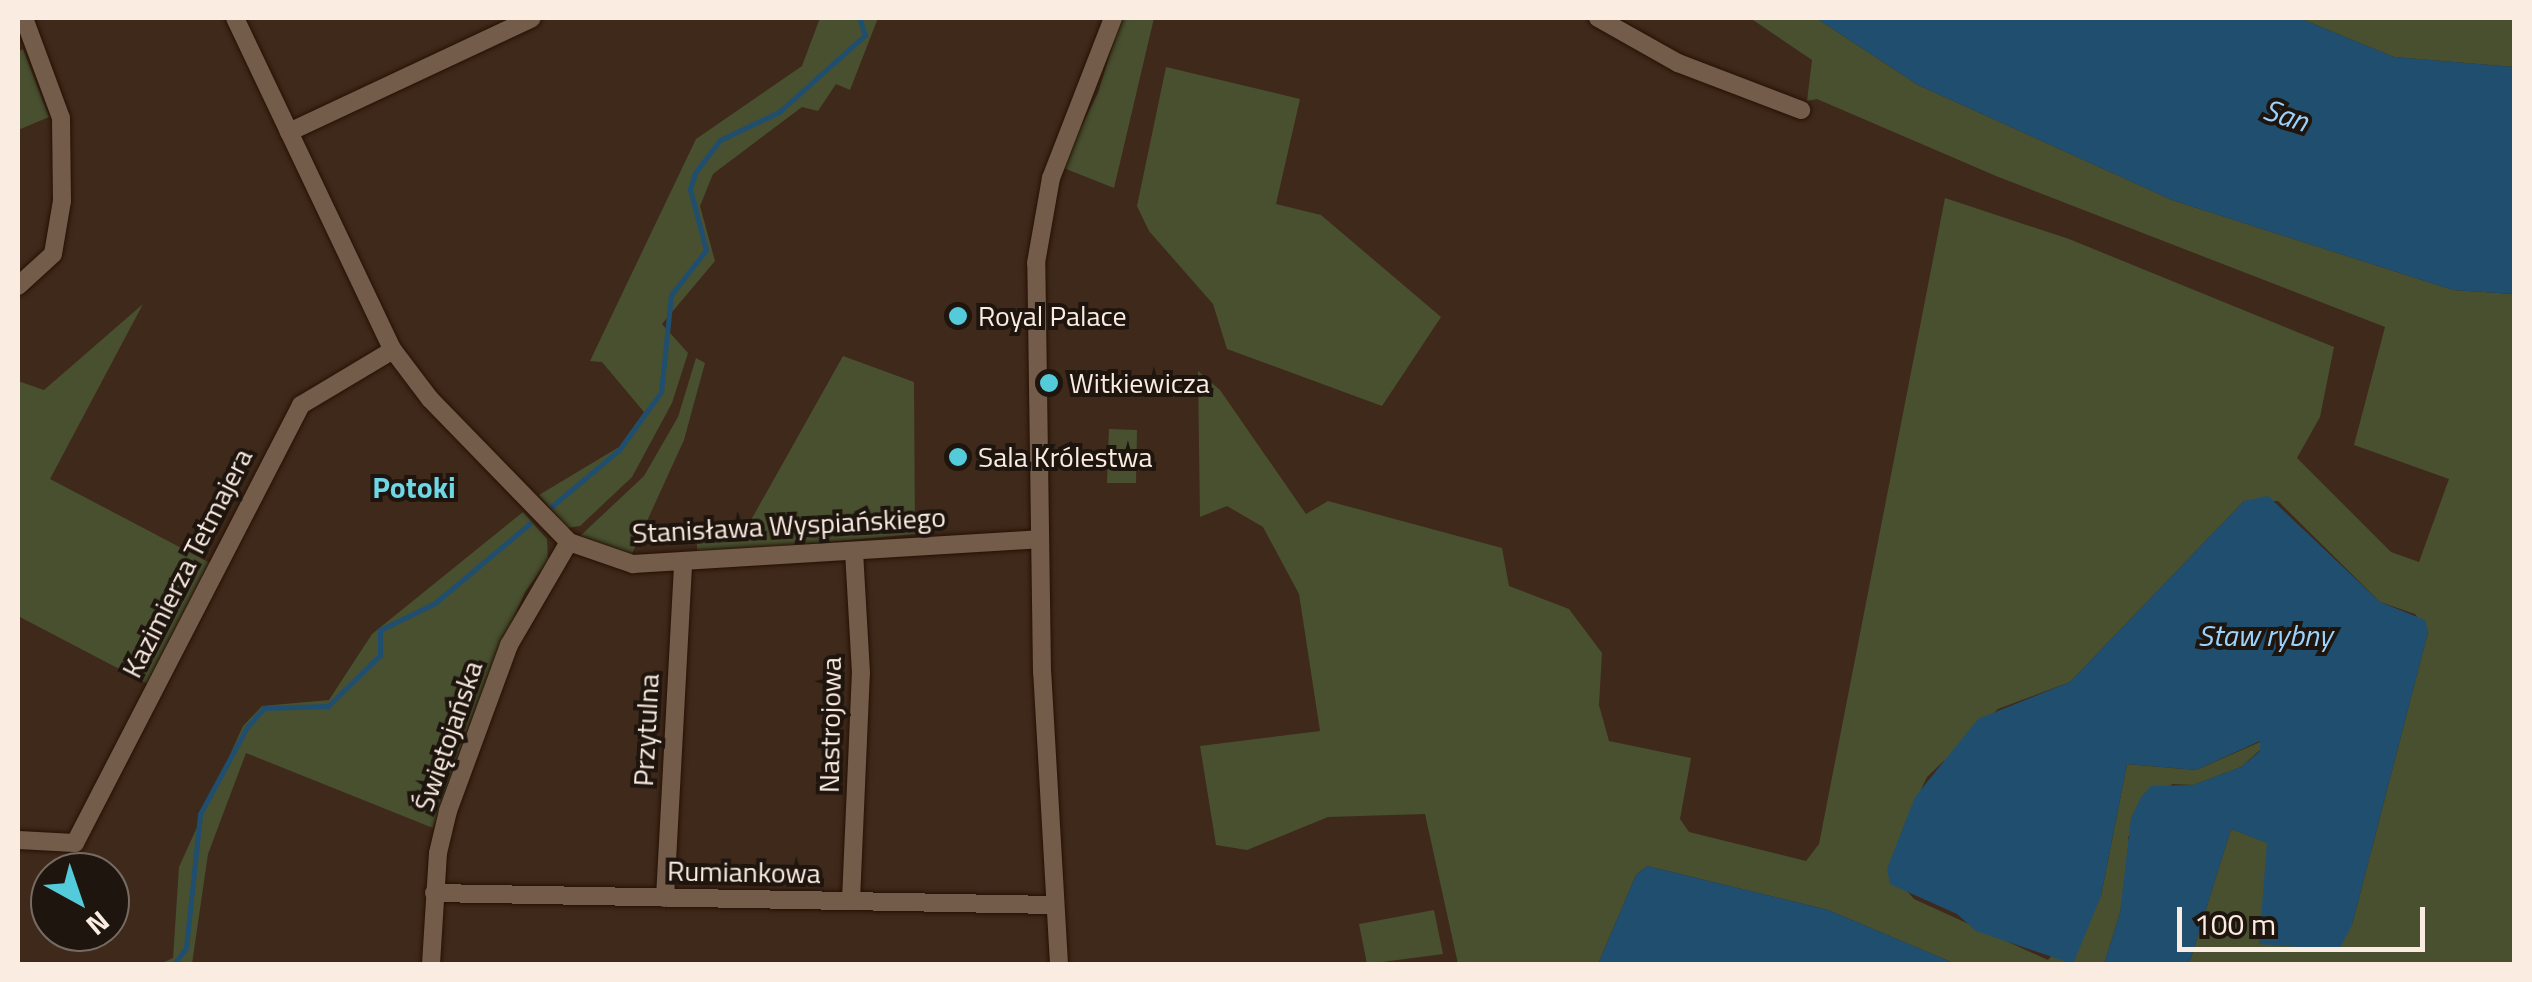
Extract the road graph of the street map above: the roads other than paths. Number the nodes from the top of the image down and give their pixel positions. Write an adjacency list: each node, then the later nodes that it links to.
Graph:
1 (24, 18): 8 (street)
2 (235, 18): 7 (street, Stanisława Wyspiańskiego)
3 (532, 18): 7 (street)
4 (1114, 18): 10 (street)
5 (1598, 18): 6 (street)
6 (1802, 110)
7 (289, 132): 9 (street, Stanisława Wyspiańskiego)
8 (18, 286)
9 (393, 350): 11 (street, Stanisława Wyspiańskiego); 14 (street, Kazimierza Tetmajera)
10 (1039, 539): 12 (street, Stanisława Wyspiańskiego); 18 (street)
11 (569, 542): 13 (street, Stanisława Wyspiańskiego); 15 (street, Świętojańska)
12 (854, 551): 13 (street, Stanisława Wyspiańskiego); 17 (street, Nastrojowa)
13 (683, 564): 16 (street, Przytulna)
14 (18, 840)
15 (434, 892): 16 (street, Rumiankowa); 19 (street, Świętojańska)
16 (664, 898): 17 (street, Rumiankowa)
17 (851, 900): 18 (street, Rumiankowa)
18 (1053, 905): 20 (street)
19 (431, 964)
20 (1059, 964)

